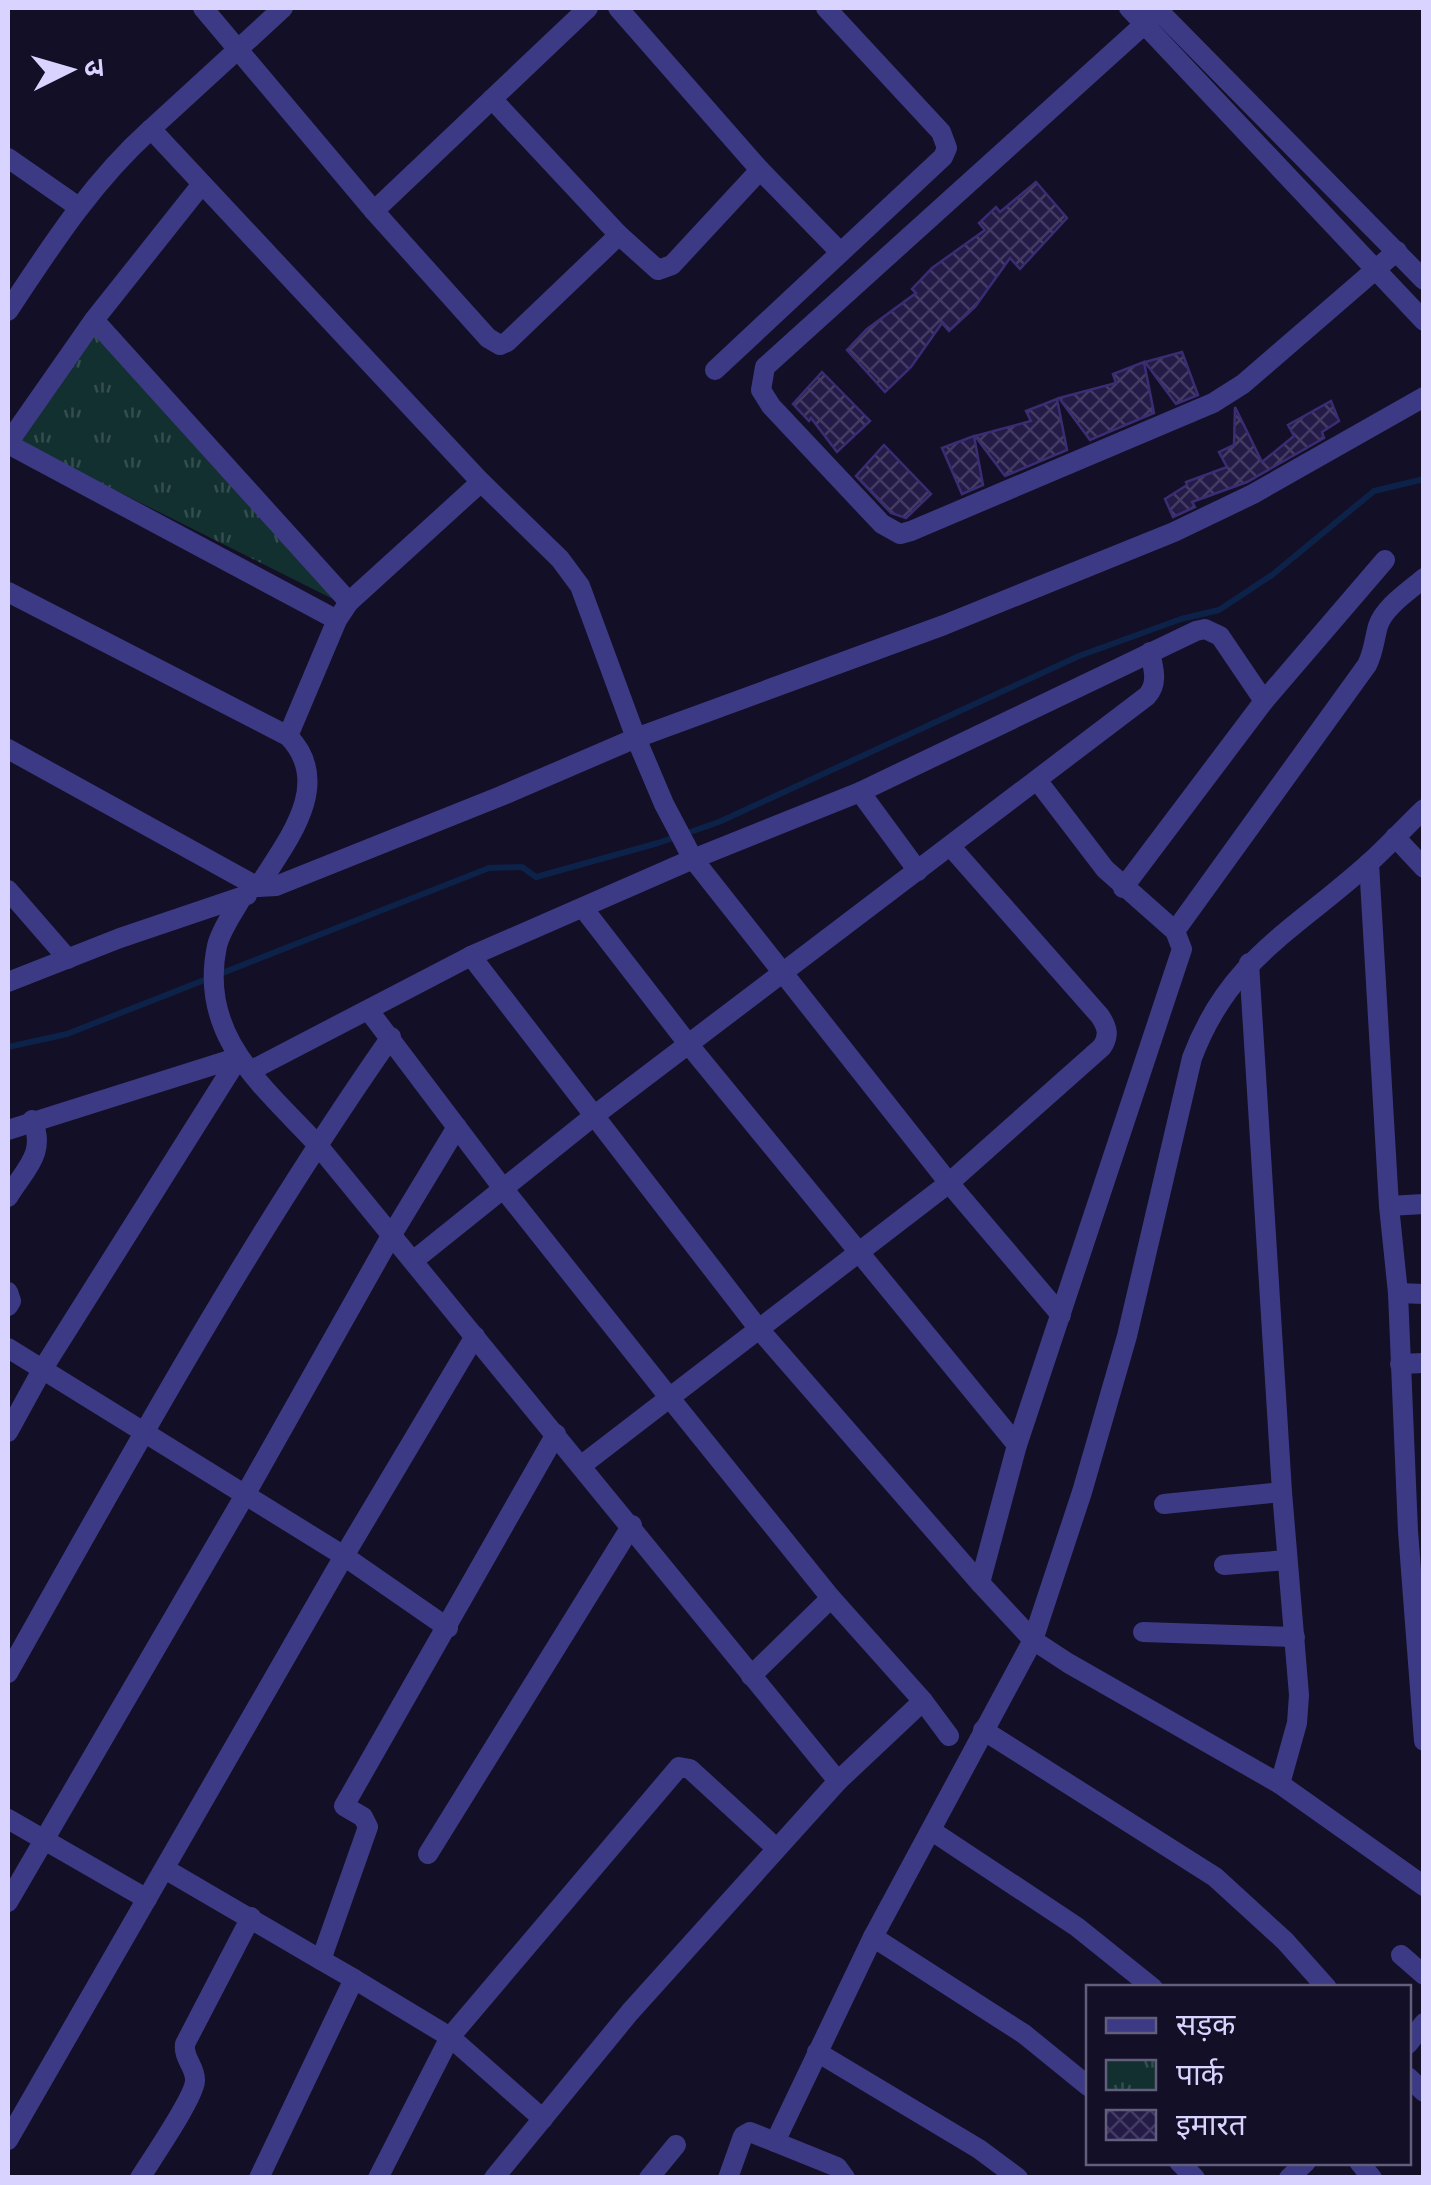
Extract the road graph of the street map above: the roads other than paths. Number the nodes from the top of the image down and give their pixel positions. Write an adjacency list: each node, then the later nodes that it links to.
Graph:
1 (203, 8): 7 (street)
2 (283, 8): 7 (street)
3 (588, 8): 8 (street)
4 (618, 8): 11 (street)
5 (826, 8): 16 (street)
6 (1147, 12): 17 (street); 18 (street); 18 (street)
7 (238, 50): 9 (street); 14 (street)
8 (492, 99): 14 (street); 15 (street)
9 (151, 129): 12 (street); 13 (street)
10 (11, 168): 13 (street)
11 (760, 170): 15 (street); 16 (street)
12 (202, 184): 21 (street); 26 (street)
13 (77, 206): 20 (street)
14 (374, 211): 15 (street)
15 (619, 234)
16 (840, 252): 23 (street)
17 (1396, 252): 18 (street); 19 (street)
18 (1375, 270): 22 (street)
19 (1424, 280)
20 (8, 311)
21 (94, 320): 25 (street); 30 (street)
22 (1424, 321)
23 (715, 370)
24 (1424, 397): 35 (street)
25 (8, 443): 31 (street)
26 (481, 482): 30 (street); 35 (street)
27 (1385, 560): 33 (street)
28 (1424, 578): 50 (street)
29 (8, 592): 34 (street)
30 (349, 602): 31 (street)
31 (336, 620): 34 (street)
32 (1150, 652): 33 (street); 37 (street); 38 (street)
33 (1264, 701): 46 (street)
34 (288, 736): 48 (street)
35 (636, 738): 42 (street); 48 (street)
36 (8, 749): 48 (street)
37 (1037, 780): 41 (street); 46 (street)
38 (860, 792): 42 (street); 45 (street)
39 (1424, 809): 40 (street)
40 (1395, 837): 43 (street); 44 (street)
41 (951, 847): 45 (street); 65 (street)
42 (688, 850): 49 (street); 54 (street)
43 (1369, 863): 53 (street); 69 (street)
44 (1424, 868)
45 (918, 871): 54 (street)
46 (1123, 888): 50 (street)
47 (8, 890): 52 (street)
48 (256, 891): 52 (street); 59 (street)
49 (583, 908): 51 (street); 58 (street)
50 (1175, 931): 77 (street)
51 (471, 956): 56 (street); 60 (street)
52 (68, 959): 55 (street)
53 (1249, 963): 90 (street); 103 (street)
54 (782, 972): 58 (street); 65 (street)
55 (8, 982)
56 (370, 1011): 57 (street); 59 (street)
57 (390, 1037): 62 (street); 64 (street)
58 (689, 1045): 60 (street); 71 (street)
59 (244, 1064): 61 (street); 64 (street); 83 (street)
60 (595, 1115): 66 (street); 78 (street)
61 (32, 1120): 63 (street); 67 (street)
62 (457, 1127): 66 (street); 70 (street)
63 (8, 1130)
64 (316, 1144): 70 (street); 86 (street)
65 (949, 1184): 71 (street); 77 (street)
66 (502, 1188): 72 (street); 84 (street)
67 (8, 1197)
68 (1424, 1204): 69 (street)
69 (1389, 1206): 74 (street)
70 (391, 1236): 72 (street); 91 (street)
71 (859, 1252): 78 (street); 88 (street)
72 (413, 1261): 79 (street)
73 (8, 1292): 76 (street)
74 (1398, 1293): 75 (street); 82 (street)
75 (1424, 1294)
76 (8, 1306)
77 (1061, 1315): 88 (street)
78 (758, 1328): 84 (street); 98 (street)
79 (475, 1336): 87 (street); 95 (street)
80 (8, 1348): 83 (street)
81 (1424, 1362): 82 (street)
82 (1400, 1364): 94 (street)
83 (42, 1370): 85 (street); 86 (street)
84 (668, 1397): 89 (street); 99 (street)
85 (8, 1432)
86 (143, 1433): 91 (street); 105 (street)
87 (556, 1434): 89 (street); 100 (street)
88 (1017, 1445): 98 (street)
89 (582, 1465): 93 (street)
90 (1282, 1492): 92 (street); 96 (street)
91 (245, 1495): 95 (street); 115 (street)
92 (1164, 1504)
93 (632, 1525): 106 (street); 117 (street)
94 (1416, 1530): 104 (street)
95 (344, 1556): 100 (street); 118 (street)
96 (1288, 1560): 97 (street); 102 (street)
97 (1224, 1566)
98 (980, 1584): 103 (street)
99 (831, 1598): 106 (street); 107 (street)
100 (448, 1628): 125 (street)
101 (1143, 1632): 102 (street)
102 (1295, 1637): 112 (street)
103 (1033, 1640): 108 (street); 112 (street)
104 (1421, 1654): 110 (street)
105 (8, 1673)
106 (751, 1676): 111 (street)
107 (923, 1700): 109 (street); 111 (street)
108 (984, 1730): 114 (street); 129 (street)
109 (949, 1736)
110 (1424, 1740)
111 (838, 1780): 116 (street)
112 (1280, 1784): 119 (street)
113 (8, 1819): 115 (street)
114 (932, 1830): 123 (street); 128 (street)
115 (44, 1840): 120 (street); 121 (street)
116 (775, 1847): 130 (street); 133 (street)
117 (428, 1854)
118 (166, 1869): 120 (street); 122 (street)
119 (1424, 1886)
120 (147, 1899): 134 (street)
121 (8, 1902)
122 (250, 1917): 125 (street); 138 (street)
123 (873, 1937): 131 (street); 132 (street)
124 (1402, 1955): 126 (street)
125 (322, 1960): 127 (street)
126 (1424, 1975)
127 (354, 1978): 130 (street); 137 (street)
128 (1149, 1985)
129 (1324, 1985)
130 (450, 2037): 133 (street); 139 (street)
131 (817, 2052): 135 (street); 144 (street)
132 (1086, 2084)
133 (543, 2119): 140 (street)
134 (8, 2140)
135 (775, 2142): 142 (street); 143 (street)
136 (676, 2144): 141 (street)
137 (263, 2176)
138 (140, 2178)
139 (378, 2178)
140 (494, 2178)
141 (649, 2178)
142 (728, 2178)
143 (845, 2178)
144 (1018, 2178)

